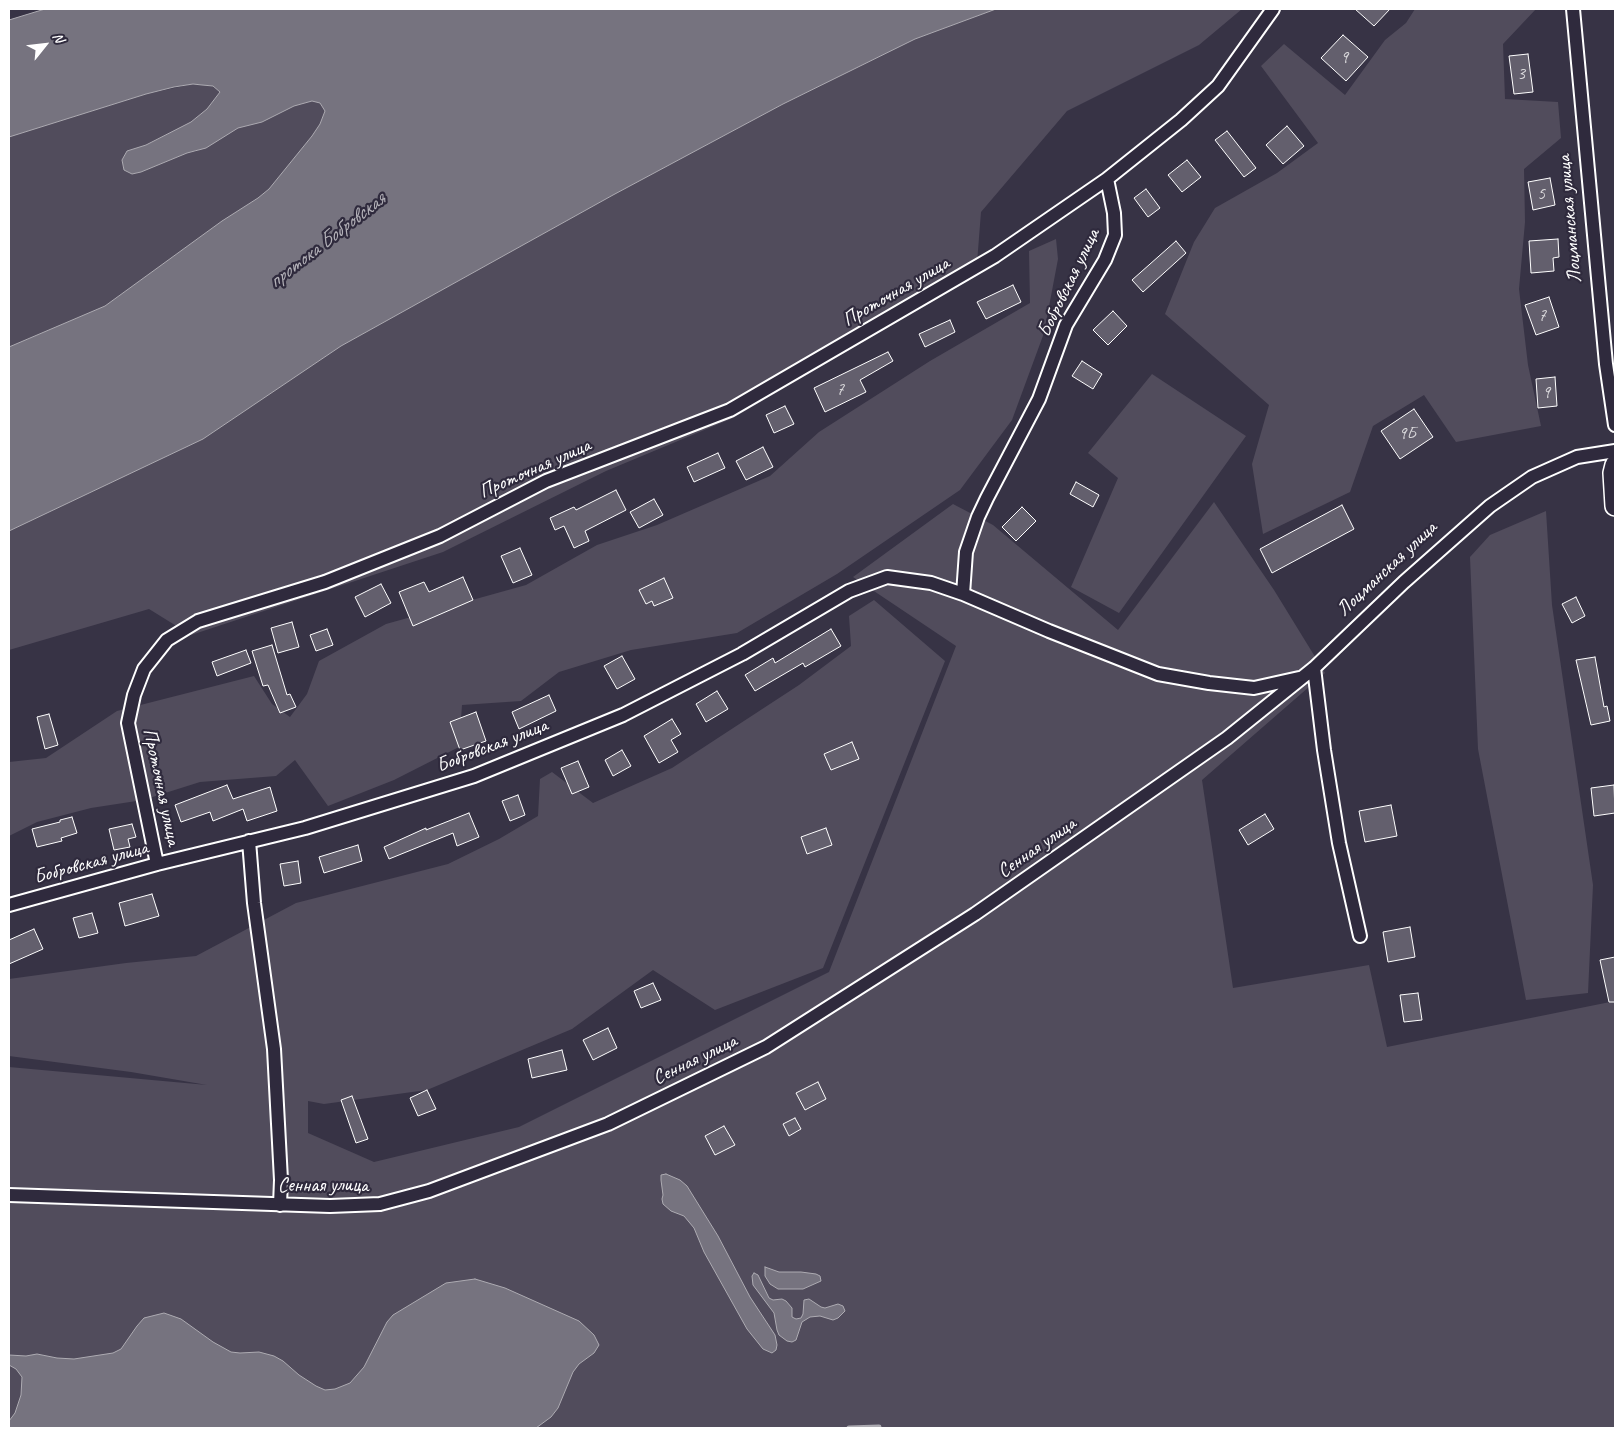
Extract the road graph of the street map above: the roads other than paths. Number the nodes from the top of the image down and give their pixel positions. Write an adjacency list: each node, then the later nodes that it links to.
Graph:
1 (1273, 9): 3 (street)
2 (1573, 9): 4 (street, Лоцманская улица)
3 (1107, 179): 8 (street, Бобровская улица); 12 (street, Проточная улица)
4 (1615, 425)
5 (1615, 451): 9 (street, Лоцманская улица)
6 (1615, 465): 7 (street)
7 (1615, 506)
8 (963, 594): 10 (street, Бобровская улица); 11 (street, Бобровская улица)
9 (1314, 668): 10 (street, Лоцманская улица); 14 (street)
10 (1301, 678): 16 (street, Сенная улица)
11 (249, 841): 12 (street, Бобровская улица); 16 (street)
12 (157, 864): 13 (street, Бобровская улица)
13 (9, 905)
14 (1360, 936)
15 (9, 1195): 16 (street, Сенная улица)
16 (280, 1205)

